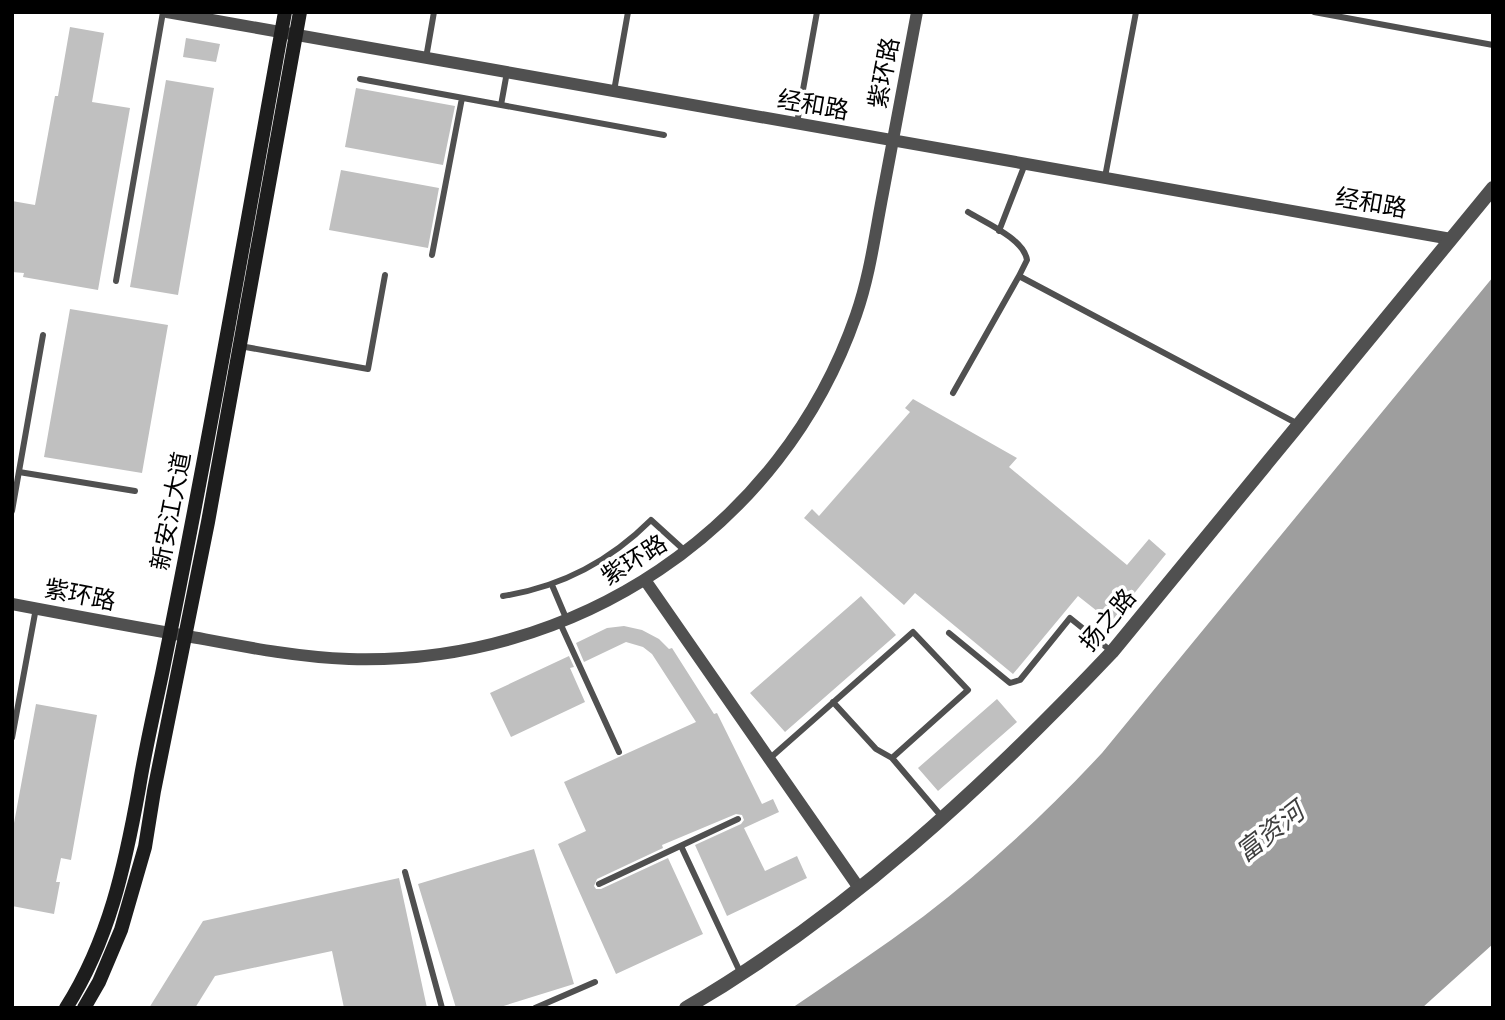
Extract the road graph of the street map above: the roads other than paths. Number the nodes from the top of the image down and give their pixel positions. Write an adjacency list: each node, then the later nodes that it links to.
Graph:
1 (165, 12): 10 (street, 经和路); 30 (lane)
2 (285, 12): 10 (main road, 新安江大道)
3 (300, 12): 10 (main road, 新安江大道)
4 (434, 12): 12 (lane)
5 (628, 12): 15 (lane)
6 (817, 12): 18 (lane)
7 (917, 12): 20 (street, 紫环路)
8 (1136, 12): 22 (lane)
9 (1314, 12): 11 (lane)
10 (289, 34): 12 (street, 经和路); 32 (main road, 新安江大道); 45 (main road, 新安江大道)
11 (1493, 45)
12 (426, 58): 13 (street, 经和路)
13 (507, 72): 15 (street, 经和路); 17 (lane)
14 (360, 79): 16 (lane)
15 (614, 91): 18 (street, 经和路)
16 (462, 98): 17 (lane); 27 (lane)
17 (501, 105): 19 (lane)
18 (797, 123): 20 (street, 经和路)
19 (664, 135)
20 (893, 140): 21 (street, 经和路); 38 (street, 紫环路)
21 (1025, 163): 22 (street, 经和路); 25 (lane)
22 (1105, 177): 26 (street, 经和路)
23 (1493, 188): 26 (street, 扬之路)
24 (968, 212): 25 (lane)
25 (999, 231): 29 (lane)
26 (1451, 239): 34 (street, 扬之路)
27 (432, 256)
28 (385, 275): 32 (lane)
29 (1019, 276): 33 (lane); 34 (lane)
30 (116, 281)
31 (43, 335): 35 (lane)
32 (240, 346): 47 (main road, 新安江大道)
33 (953, 393)
34 (1298, 425): 48 (street, 扬之路)
35 (19, 472): 36 (lane); 37 (lane)
36 (135, 491)
37 (12, 511)
38 (686, 552): 39 (street, 紫环路); 40 (lane)
39 (645, 580): 44 (street, 紫环路); 53 (street)
40 (552, 585): 41 (lane); 44 (lane)
41 (503, 596)
42 (12, 604): 43 (street, 紫环路)
43 (36, 608): 45 (street, 紫环路); 50 (lane)
44 (564, 621): 47 (street, 紫环路); 51 (lane)
45 (170, 633): 47 (street, 紫环路); 62 (main road, 新安江大道)
46 (949, 633): 48 (lane)
47 (185, 636): 63 (main road, 新安江大道)
48 (1112, 652): 54 (street, 扬之路)
49 (833, 702): 52 (lane); 52 (lane); 53 (lane)
50 (12, 738)
51 (619, 752)
52 (892, 758): 54 (lane)
53 (769, 759): 59 (street)
54 (943, 818): 59 (street, 扬之路)
55 (738, 819): 56 (lane)
56 (681, 846): 58 (lane); 60 (lane)
57 (405, 872): 64 (lane)
58 (599, 884)
59 (859, 888): 60 (street, 扬之路)
60 (741, 975): 66 (street, 扬之路)
61 (594, 982): 65 (lane)
62 (66, 1008)
63 (84, 1008)
64 (442, 1008)
65 (535, 1008)
66 (686, 1008)

